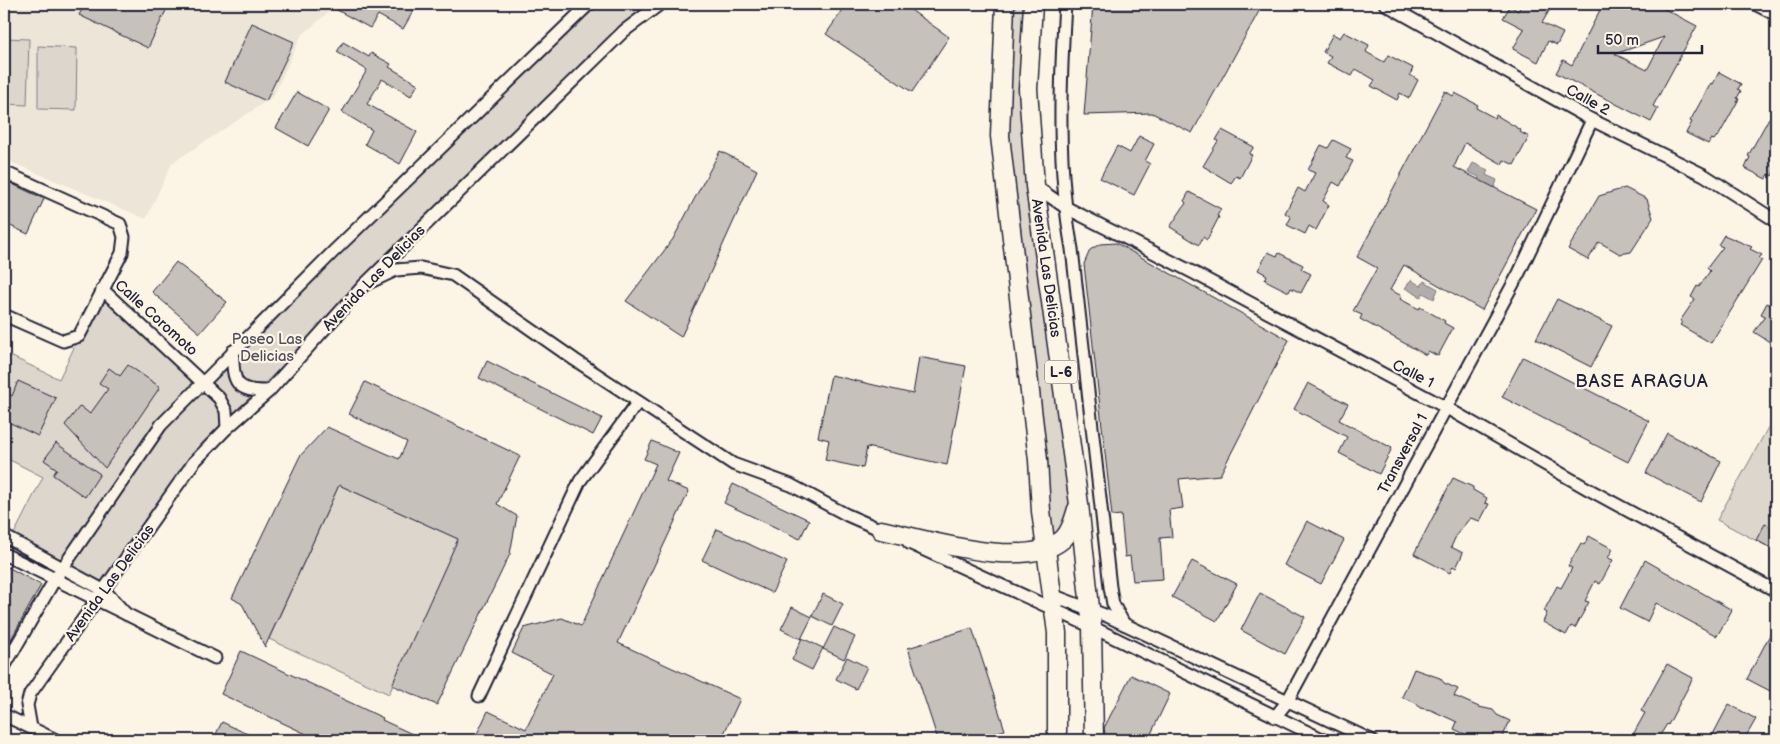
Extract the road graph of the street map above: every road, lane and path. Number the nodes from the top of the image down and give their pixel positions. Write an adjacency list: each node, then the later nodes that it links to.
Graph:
1 (589, 4): 17 (street)
2 (660, 4): 14 (street, Avenida Las Delicias)
3 (1005, 4): 26 (main road, Avenida Las Delicias / L-6)
4 (1033, 4): 11 (main road, Avenida Las Delicias / L-6)
5 (1065, 4): 12 (street)
6 (1385, 4): 9 (street, Calle 2)
7 (1758, 4): 8 (street)
8 (1776, 13)
9 (1592, 120): 13 (street, Calle 2); 21 (street, Transversal 1)
10 (4, 172): 15 (street)
11 (1035, 186): 12 (street, Calle 1); 23 (main road, Avenida Las Delicias / L-6)
12 (1065, 208): 21 (street, Calle 1); 36 (street)
13 (1776, 221)
14 (364, 285): 19 (street, Avenida Las Delicias); 20 (street)
15 (102, 289): 16 (street, Calle Coromoto); 18 (street, Calle Coromoto)
16 (4, 315)
17 (233, 351): 18 (street); 19 (street)
18 (204, 381): 22 (street, Calle Coromoto); 28 (street)
19 (269, 391): 22 (street, Avenida Las Delicias)
20 (638, 402): 24 (street); 40 (street)
21 (1445, 407): 31 (street, Calle 1); 41 (street, Transversal 1)
22 (227, 428): 30 (street, Avenida Las Delicias)
23 (1079, 504): 26 (main road, L-6); 34 (main road, Avenida Las Delicias / L-6)
24 (881, 530): 26 (main road, L-6); 33 (street)
25 (4, 536): 28 (street)
26 (1046, 550): 33 (main road, Avenida Las Delicias / L-6)
27 (4, 554): 29 (street)
28 (63, 567): 29 (street); 30 (street)
29 (55, 579): 32 (street); 39 (street)
30 (105, 591): 32 (street, Avenida Las Delicias); 35 (street)
31 (1776, 591)
32 (97, 601): 35 (street); 44 (street, Avenida Las Delicias)
33 (1053, 603): 34 (street); 37 (street); 46 (main road, Avenida Las Delicias / L-6)
34 (1089, 609): 36 (street); 37 (main road, Avenida Las Delicias / L-6)
35 (126, 614): 38 (street)
36 (1124, 624): 41 (street)
37 (1092, 627): 43 (street); 47 (main road, Avenida Las Delicias / L-6)
38 (214, 658)
39 (4, 667)
40 (479, 696)
41 (1287, 702): 43 (street, Transversal 1); 49 (street)
42 (4, 715): 44 (street)
43 (1275, 717): 48 (street)
44 (31, 728): 45 (street)
45 (56, 740)
46 (1057, 740)
47 (1094, 740)
48 (1324, 740)
49 (1371, 740)

